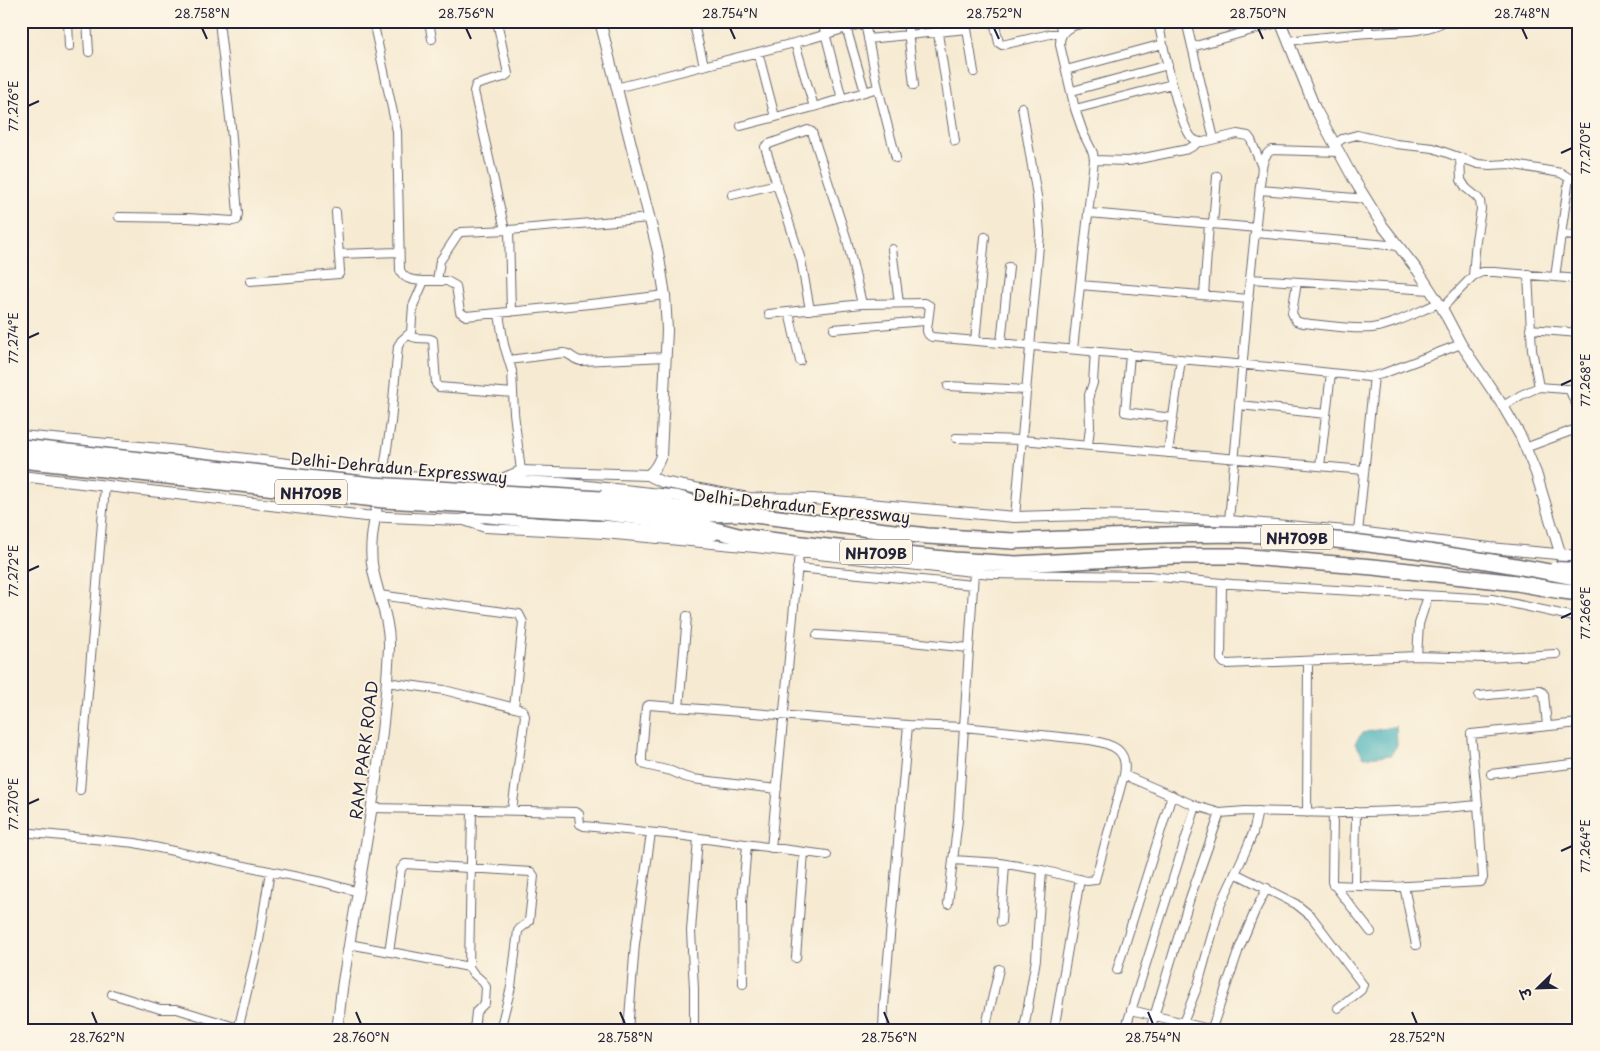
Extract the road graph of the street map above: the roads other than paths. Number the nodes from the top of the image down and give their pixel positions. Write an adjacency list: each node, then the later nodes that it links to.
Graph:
1 (68, 21): 34 (street)
2 (87, 21): 36 (street)
3 (219, 21): 71 (street)
4 (373, 21): 81 (street)
5 (429, 21): 29 (street)
6 (497, 21): 74 (street)
7 (600, 21): 44 (street)
8 (822, 21): 26 (street)
9 (907, 21): 28 (street)
10 (936, 21): 24 (street)
11 (994, 21): 27 (street)
12 (1058, 21): 27 (street)
13 (1092, 21): 27 (street)
14 (1158, 21): 33 (street)
15 (1186, 21): 35 (street)
16 (1367, 21): 25 (street)
17 (1399, 21): 23 (street)
18 (1445, 21): 23 (street)
19 (695, 22): 38 (street)
20 (1280, 22): 31 (street); 35 (street)
21 (967, 25): 24 (street); 41 (street)
22 (846, 27): 26 (street); 30 (street); 46 (street)
23 (1400, 30): 25 (street)
24 (938, 32): 28 (street); 55 (street)
25 (1369, 33): 31 (street)
26 (825, 34): 32 (street); 48 (street)
27 (1062, 34): 40 (street)
28 (908, 35): 30 (street); 42 (street)
29 (432, 39)
30 (868, 39): 45 (street)
31 (1288, 41): 57 (street)
32 (796, 43): 37 (street); 49 (street)
33 (1163, 44): 39 (street); 40 (street)
34 (69, 47)
35 (1192, 47): 54 (street)
36 (89, 52)
37 (758, 52): 38 (street); 52 (street)
38 (704, 65): 44 (street)
39 (1168, 65): 43 (street); 47 (street)
40 (1066, 70): 47 (street)
41 (974, 72)
42 (914, 84)
43 (1172, 84): 51 (street); 56 (street)
44 (616, 88): 72 (street)
45 (878, 88): 46 (street); 58 (street)
46 (865, 92): 48 (street)
47 (1072, 92): 51 (street)
48 (842, 99): 49 (street)
49 (814, 107): 52 (street)
50 (1022, 107): 114 (street)
51 (1076, 110): 60 (street)
52 (775, 117): 53 (street)
53 (741, 126)
54 (1214, 139): 56 (street); 61 (street)
55 (955, 141)
56 (1197, 142): 60 (street)
57 (1337, 148): 59 (street); 61 (street); 68 (street)
58 (896, 158)
59 (1460, 158): 63 (street); 85 (street)
60 (1094, 160): 70 (street)
61 (1262, 167): 66 (street)
62 (1217, 176): 73 (street)
63 (1569, 178): 64 (street); 76 (street)
64 (1579, 179)
65 (777, 184): 67 (street); 99 (street); 101 (street)
66 (1260, 190): 68 (street); 75 (street)
67 (732, 195)
68 (1366, 199): 79 (street)
69 (336, 212): 82 (street)
70 (1089, 213): 73 (street); 93 (street)
71 (119, 217)
72 (650, 218): 74 (street); 95 (street)
73 (1211, 224): 75 (street); 96 (street)
74 (507, 230): 91 (street); 102 (street)
75 (1256, 231): 79 (street); 87 (street)
76 (1562, 235): 77 (street); 86 (street)
77 (1579, 236)
78 (986, 237): 111 (street)
79 (1399, 246): 94 (street)
80 (892, 249): 98 (street)
81 (399, 252): 82 (street); 90 (street)
82 (339, 254): 89 (street)
83 (1009, 266): 112 (street)
84 (1528, 274): 85 (street); 86 (street); 108 (street)
85 (1473, 276): 100 (street)
86 (1555, 277): 88 (street)
87 (1250, 279): 92 (street); 97 (street)
88 (1579, 279)
89 (250, 281)
90 (424, 281): 91 (street); 110 (street)
91 (436, 281): 104 (street)
92 (1297, 282): 94 (street); 100 (street)
93 (1080, 285): 96 (street); 115 (street)
94 (1431, 290): 100 (street)
95 (665, 295): 102 (street); 118 (street)
96 (1204, 295): 97 (street)
97 (1249, 299): 122 (street)
98 (899, 303): 99 (street); 106 (street)
99 (862, 304): 101 (street)
100 (1441, 306): 113 (street)
101 (810, 310): 103 (street)
102 (511, 312): 104 (street)
103 (789, 312): 105 (street); 121 (street)
104 (499, 314): 120 (street)
105 (769, 314)
106 (928, 322): 107 (street); 111 (street)
107 (834, 329)
108 (1530, 329): 109 (street); 126 (street)
109 (1579, 333)
110 (409, 335): 130 (street); 151 (street)
111 (975, 341): 112 (street)
112 (1001, 344): 114 (street)
113 (1462, 344): 124 (street); 132 (street)
114 (1031, 346): 115 (street); 128 (street)
115 (1073, 349): 116 (street)
116 (1095, 351): 117 (street); 140 (street)
117 (1130, 354): 119 (street); 135 (street)
118 (666, 357): 120 (street); 149 (street)
119 (1181, 359): 122 (street); 135 (street)
120 (509, 360): 130 (street)
121 (800, 361)
122 (1242, 364): 123 (street); 131 (street)
123 (1331, 373): 124 (street); 134 (street)
124 (1374, 376): 147 (street)
125 (948, 386): 128 (street)
126 (1539, 386): 127 (street); 132 (street)
127 (1569, 389): 129 (street); 133 (street)
128 (1027, 390): 139 (street)
129 (1579, 390)
130 (513, 392): 148 (street)
131 (1239, 405): 134 (street); 144 (street)
132 (1503, 406): 142 (street)
133 (1579, 410)
134 (1326, 414): 146 (street)
135 (1172, 418): 143 (street)
136 (1579, 428): 142 (street)
137 (21, 436): 151 (street)
138 (956, 438): 139 (street)
139 (1022, 440): 140 (street); 157 (street)
140 (1088, 446): 143 (street)
141 (21, 447): 154 (highway, Delhi-Dehradun Expressway / NH709B, bridge)
142 (1525, 448): 163 (street)
143 (1168, 453): 144 (street)
144 (1234, 459): 146 (street); 159 (street)
145 (21, 460): 154 (highway, Delhi-Dehradun Expressway / NH709B, bridge)
146 (1320, 466): 147 (street)
147 (1364, 470): 160 (street)
148 (521, 471): 149 (street); 152 (street)
149 (648, 475): 157 (street)
150 (21, 476): 153 (street)
151 (383, 476): 152 (street); 156 (street, RAM PARK ROAD)
152 (499, 480): 155 (street)
153 (105, 486): 156 (street); 198 (street)
154 (602, 506): 155 (highway, Delhi-Dehradun Expressway / NH709B); 161 (highway, Delhi-Dehradun Expressway / NH709B)
155 (738, 513): 165 (highway, Delhi-Dehradun Expressway / NH709B, bridge)
156 (376, 516): 158 (street); 174 (street, RAM PARK ROAD)
157 (1015, 517): 159 (street)
158 (459, 520): 161 (street); 162 (street)
159 (1228, 521): 160 (street)
160 (1358, 532): 163 (street)
161 (738, 536): 172 (highway, Delhi-Dehradun Expressway / NH709B)
162 (799, 553): 166 (street); 168 (street)
163 (1560, 554): 164 (street); 177 (street)
164 (1579, 556)
165 (1528, 567): 167 (main road, bridge); 169 (highway, Delhi-Dehradun Expressway / NH709B, bridge)
166 (797, 568): 171 (street); 189 (street)
167 (1579, 569)
168 (974, 572): 170 (street); 171 (street)
169 (1579, 578)
170 (1222, 583): 175 (street); 184 (street)
171 (973, 585): 181 (street)
172 (1556, 590): 173 (highway, Delhi-Dehradun Expressway / NH709B, bridge); 176 (main road, bridge)
173 (1579, 593)
174 (379, 595): 185 (street, RAM PARK ROAD); 187 (street)
175 (1428, 596): 179 (street); 183 (street)
176 (1579, 599)
177 (1579, 605)
178 (687, 616): 188 (street)
179 (1579, 618)
180 (817, 635): 181 (street)
181 (969, 648): 193 (street)
182 (1556, 654): 183 (street)
183 (1417, 656): 184 (street)
184 (1308, 661): 208 (street)
185 (386, 682): 187 (street); 202 (street, RAM PARK ROAD)
186 (1479, 696): 192 (street)
187 (514, 708): 204 (street)
188 (679, 708): 189 (street); 197 (street)
189 (784, 716): 191 (street); 197 (street)
190 (1579, 723): 192 (street)
191 (908, 725): 193 (street); 252 (street)
192 (1547, 726): 200 (street)
193 (964, 727): 196 (street); 217 (street)
194 (1579, 763): 195 (street)
195 (1491, 774)
196 (1124, 775): 199 (street); 223 (street)
197 (777, 789): 214 (street)
198 (80, 790)
199 (1172, 795): 201 (street); 238 (street)
200 (1478, 805): 206 (street); 226 (street)
201 (1196, 806): 207 (street); 242 (street)
202 (372, 808): 203 (street); 228 (street, RAM PARK ROAD)
203 (472, 810): 204 (street); 219 (street)
204 (512, 810): 211 (street)
205 (1258, 811): 207 (street); 208 (street); 222 (street)
206 (1356, 812): 209 (street); 225 (street)
207 (1220, 813): 243 (street)
208 (1307, 813): 209 (street)
209 (1333, 813): 224 (street)
210 (32, 833): 221 (street)
211 (651, 833): 212 (street); 250 (street)
212 (698, 838): 213 (street); 251 (street)
213 (747, 844): 214 (street); 239 (street)
214 (771, 848): 215 (street)
215 (804, 852): 216 (street); 235 (street)
216 (827, 855)
217 (953, 860): 218 (street); 229 (street)
218 (1005, 864): 220 (street); 230 (street)
219 (471, 867): 234 (street); 236 (street); 249 (street)
220 (1042, 870): 223 (street); 254 (street)
221 (270, 871): 228 (street); 246 (street)
222 (1235, 873): 227 (street); 244 (street)
223 (1080, 879): 255 (street)
224 (1333, 884): 225 (street); 231 (street)
225 (1355, 885): 226 (street)
226 (1404, 886): 233 (street)
227 (1267, 888): 241 (street); 245 (street)
228 (358, 892): 232 (street, RAM PARK ROAD)
229 (948, 904)
230 (1001, 922)
231 (1371, 932)
232 (349, 944): 234 (street); 247 (street, RAM PARK ROAD)
233 (1416, 945)
234 (390, 952): 236 (street)
235 (796, 958)
236 (470, 967): 248 (street)
237 (999, 969): 253 (street)
238 (1117, 970)
239 (743, 984)
240 (112, 994): 246 (street)
241 (1338, 1008)
242 (1131, 1010): 243 (street); 256 (street)
243 (1154, 1016): 244 (street); 257 (street)
244 (1183, 1023): 245 (street)
245 (1212, 1028): 258 (street)
246 (238, 1029)
247 (337, 1030)
248 (474, 1030)
249 (500, 1030)
250 (628, 1030)
251 (694, 1030)
252 (883, 1030)
253 (985, 1030)
254 (1024, 1030)
255 (1054, 1030)
256 (1124, 1030)
257 (1150, 1030)
258 (1221, 1030)

